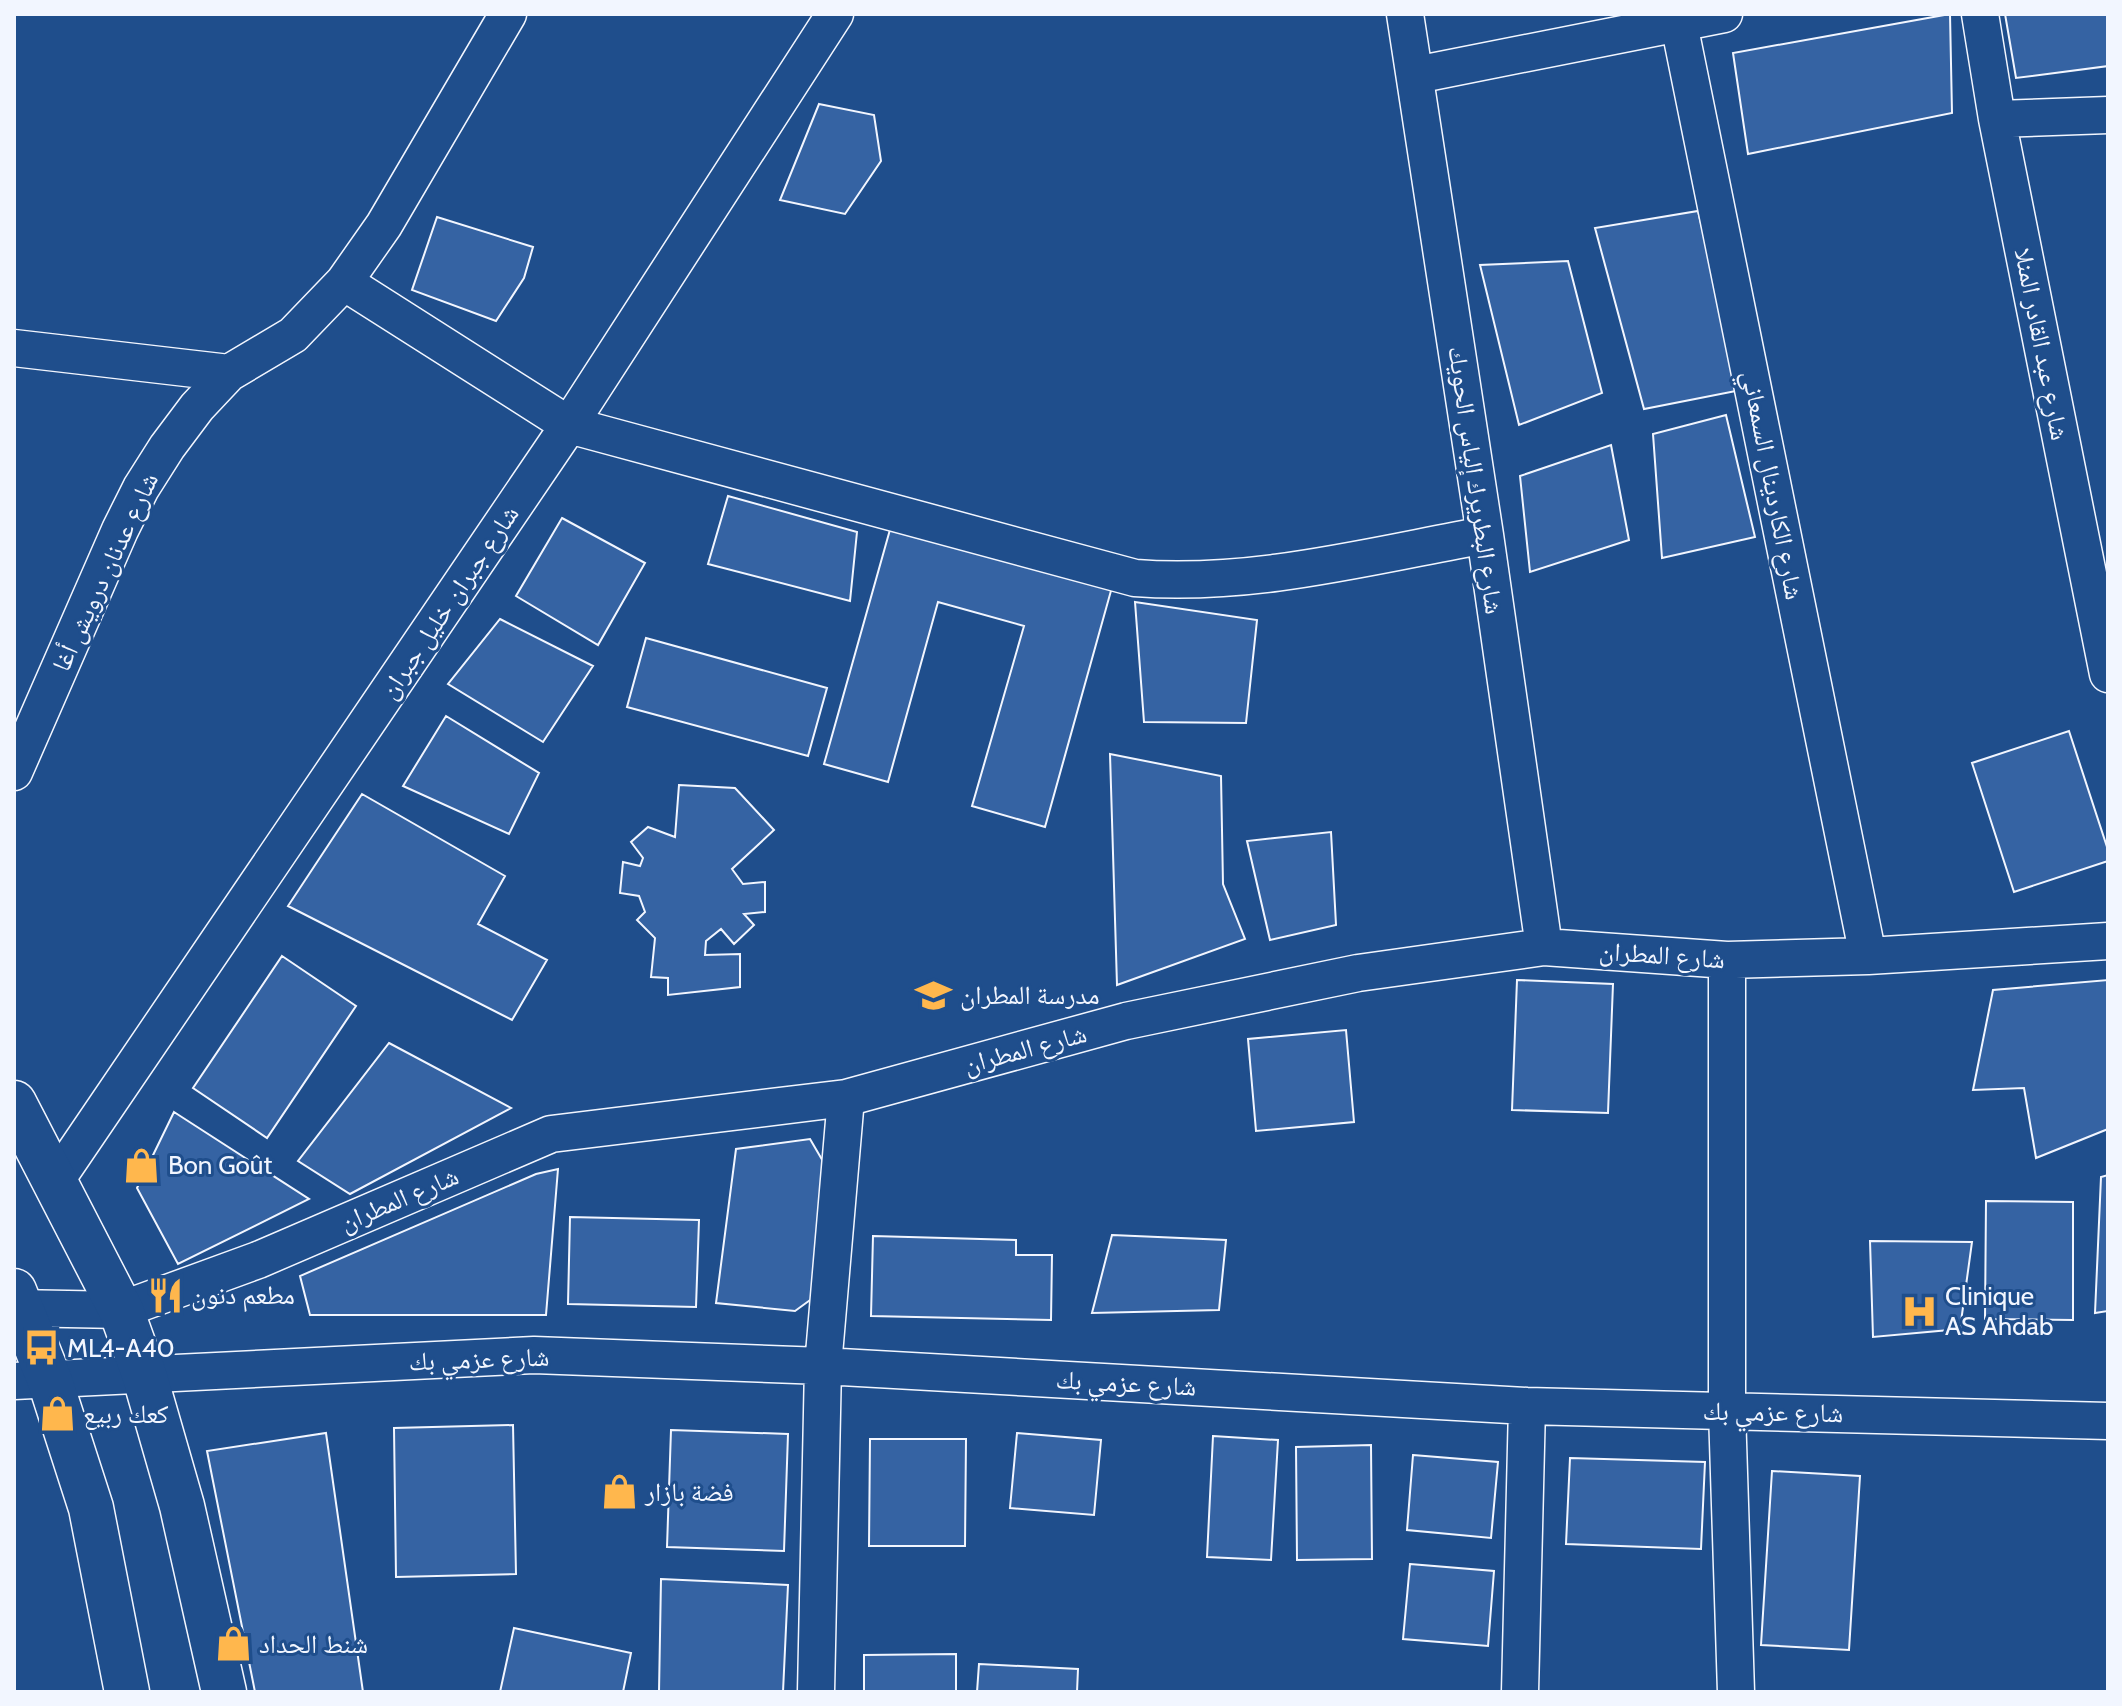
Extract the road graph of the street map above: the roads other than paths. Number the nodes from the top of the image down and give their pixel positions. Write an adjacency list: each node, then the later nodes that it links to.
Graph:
1 (508, 14): 10 (street, شارع عدنان درويش أغا)
2 (835, 14): 13 (street, شارع جبران خليل جبران)
3 (1405, 14): 7 (street, شارع البطريرك إلياس الحويك)
4 (1724, 14): 6 (street)
5 (1980, 14): 9 (street, شارع عبد القادر المنلا)
6 (1678, 18): 7 (street); 19 (street, شارع الكاردينال السمعاني)
7 (1416, 75): 14 (street, شارع البطريرك إلياس الحويك)
8 (2108, 115): 9 (street)
9 (1997, 119): 15 (street, شارع عبد القادر المنلا)
10 (344, 282): 12 (street, شارع عدنان درويش أغا); 13 (street)
11 (14, 348): 12 (street)
12 (229, 373): 16 (street, شارع عدنان درويش أغا)
13 (569, 425): 14 (street); 23 (street, شارع جبران خليل جبران)
14 (1485, 535): 18 (street, شارع البطريرك إلياس الحويك)
15 (2108, 674)
16 (14, 772)
17 (2108, 941): 19 (street, شارع المطران)
18 (1544, 947): 20 (street, شارع المطران); 21 (street, شارع المطران)
19 (1868, 956): 20 (street, شارع المطران)
20 (1727, 960): 30 (street)
21 (846, 1098): 25 (street, شارع المطران); 26 (street)
22 (14, 1103): 23 (highway)
23 (54, 1183): 25 (highway)
24 (17, 1302): 25 (street, شارع المطران); 28 (highway)
25 (121, 1310): 27 (highway)
26 (823, 1366): 27 (street, شارع عزمي بك); 29 (street, شارع عزمي بك); 34 (street)
27 (144, 1374): 28 (street, شارع عزمي بك); 33 (highway)
28 (32, 1381): 32 (highway)
29 (1527, 1406): 30 (street, شارع عزمي بك); 35 (street)
30 (1727, 1411): 31 (street, شارع عزمي بك); 36 (street)
31 (2108, 1421)
32 (127, 1692)
33 (224, 1692)
34 (816, 1692)
35 (1520, 1692)
36 (1736, 1692)

